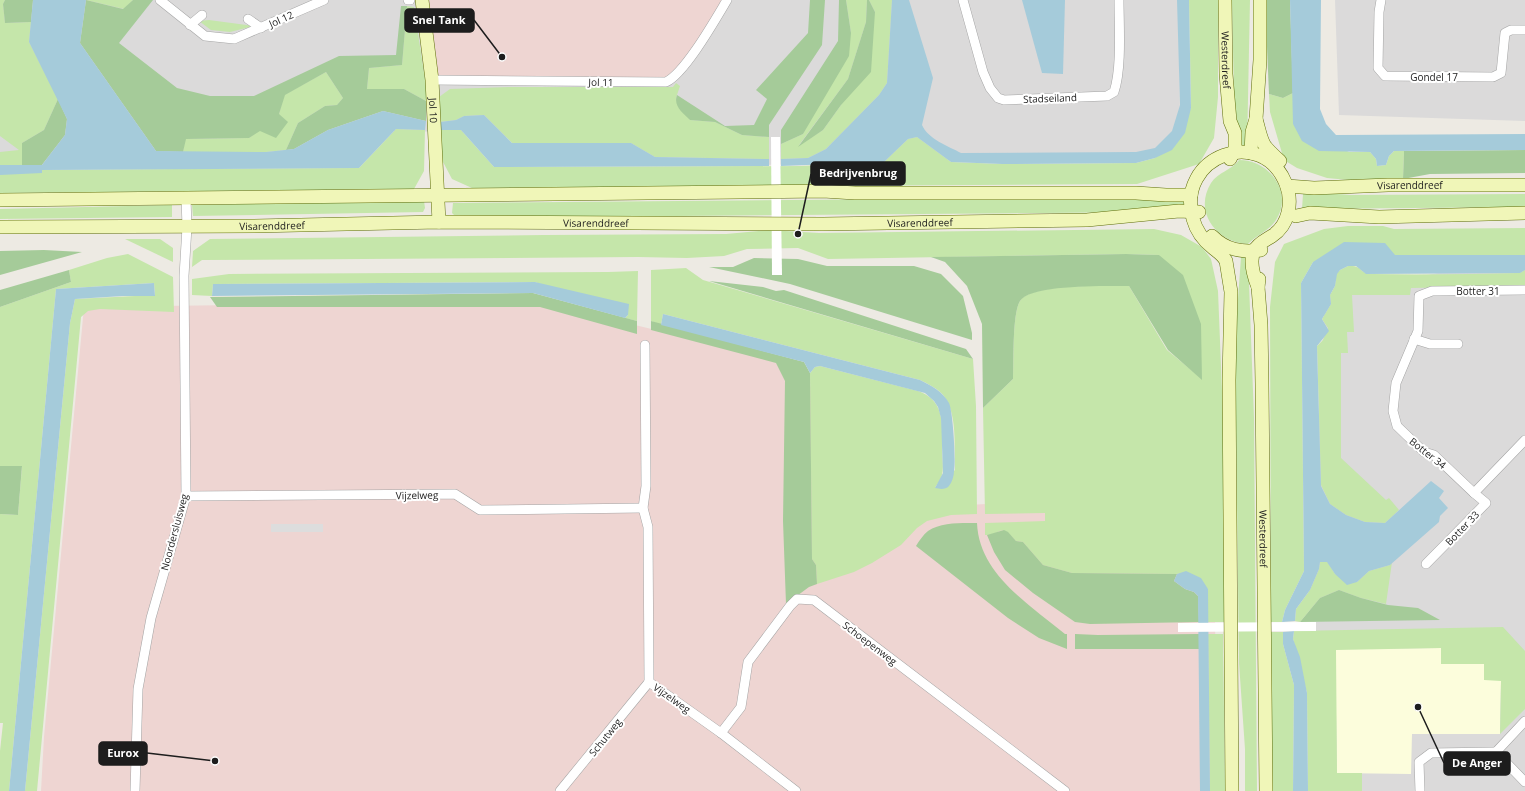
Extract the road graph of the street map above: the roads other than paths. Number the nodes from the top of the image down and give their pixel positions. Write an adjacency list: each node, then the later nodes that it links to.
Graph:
1 (160, 0): 12 (street, Jol 12)
2 (324, 0): 13 (street, Jol 12)
3 (422, 0): 15 (main road, Jol 10)
4 (727, 0): 15 (street, Jol 11)
5 (963, 0): 6 (street, Stadseiland)
6 (1119, 0)
7 (1225, 0): 18 (main road, Westerdreef)
8 (1260, 0): 16 (main road)
9 (1381, 0): 14 (street, Gondel 17)
10 (202, 15): 12 (street)
11 (248, 19): 13 (street, Jol 12)
12 (190, 25): 13 (street, Jol 12)
13 (261, 28)
14 (1525, 30)
15 (432, 80): 21 (main road, Jol 10)
16 (1256, 119): 17 (main road); 20 (main road)
17 (1252, 153): 18 (main road); 20 (main road)
18 (1228, 154): 22 (main road); 25 (main road)
19 (1525, 186): 20 (main road, Visarenddreef)
20 (1291, 187): 27 (main road); 31 (main road)
21 (438, 194): 22 (main road); 23 (main road); 28 (main road, Jol 10)
22 (1191, 195): 25 (main road)
23 (186, 198): 24 (main road); 30 (street, Noordersluisweg)
24 (0, 200)
25 (1195, 212): 28 (main road, Visarenddreef); 32 (main road)
26 (1525, 212): 27 (main road)
27 (1296, 216): 31 (main road)
28 (439, 222): 30 (main road, Visarenddreef)
29 (0, 227): 30 (main road, Visarenddreef)
30 (187, 227): 40 (street, Noordersluisweg)
31 (1258, 250): 32 (main road); 53 (main road, Westerdreef)
32 (1227, 253): 52 (main road)
33 (1525, 290): 34 (street, Botter 31)
34 (1432, 291): 35 (street, Botter 34)
35 (1414, 339): 36 (street); 39 (street, Botter 34)
36 (1458, 344)
37 (645, 345): 41 (street, Vijzelweg)
38 (1525, 440): 39 (street)
39 (1474, 493): 42 (street, Botter 33)
40 (186, 496): 41 (street, Vijzelweg); 48 (street, Noordersluisweg)
41 (643, 508): 43 (street, Vijzelweg)
42 (1426, 564)
43 (649, 682): 45 (street, Vijzelweg); 49 (street, Schutweg)
44 (1525, 721): 46 (street)
45 (721, 733): 50 (street, Vijzelweg); 51 (street, Schoepenweg)
46 (1496, 752): 47 (street); 54 (street)
47 (1525, 782)
48 (135, 791)
49 (560, 791)
50 (796, 791)
51 (1065, 791)
52 (1232, 791)
53 (1266, 791)
54 (1420, 791)

